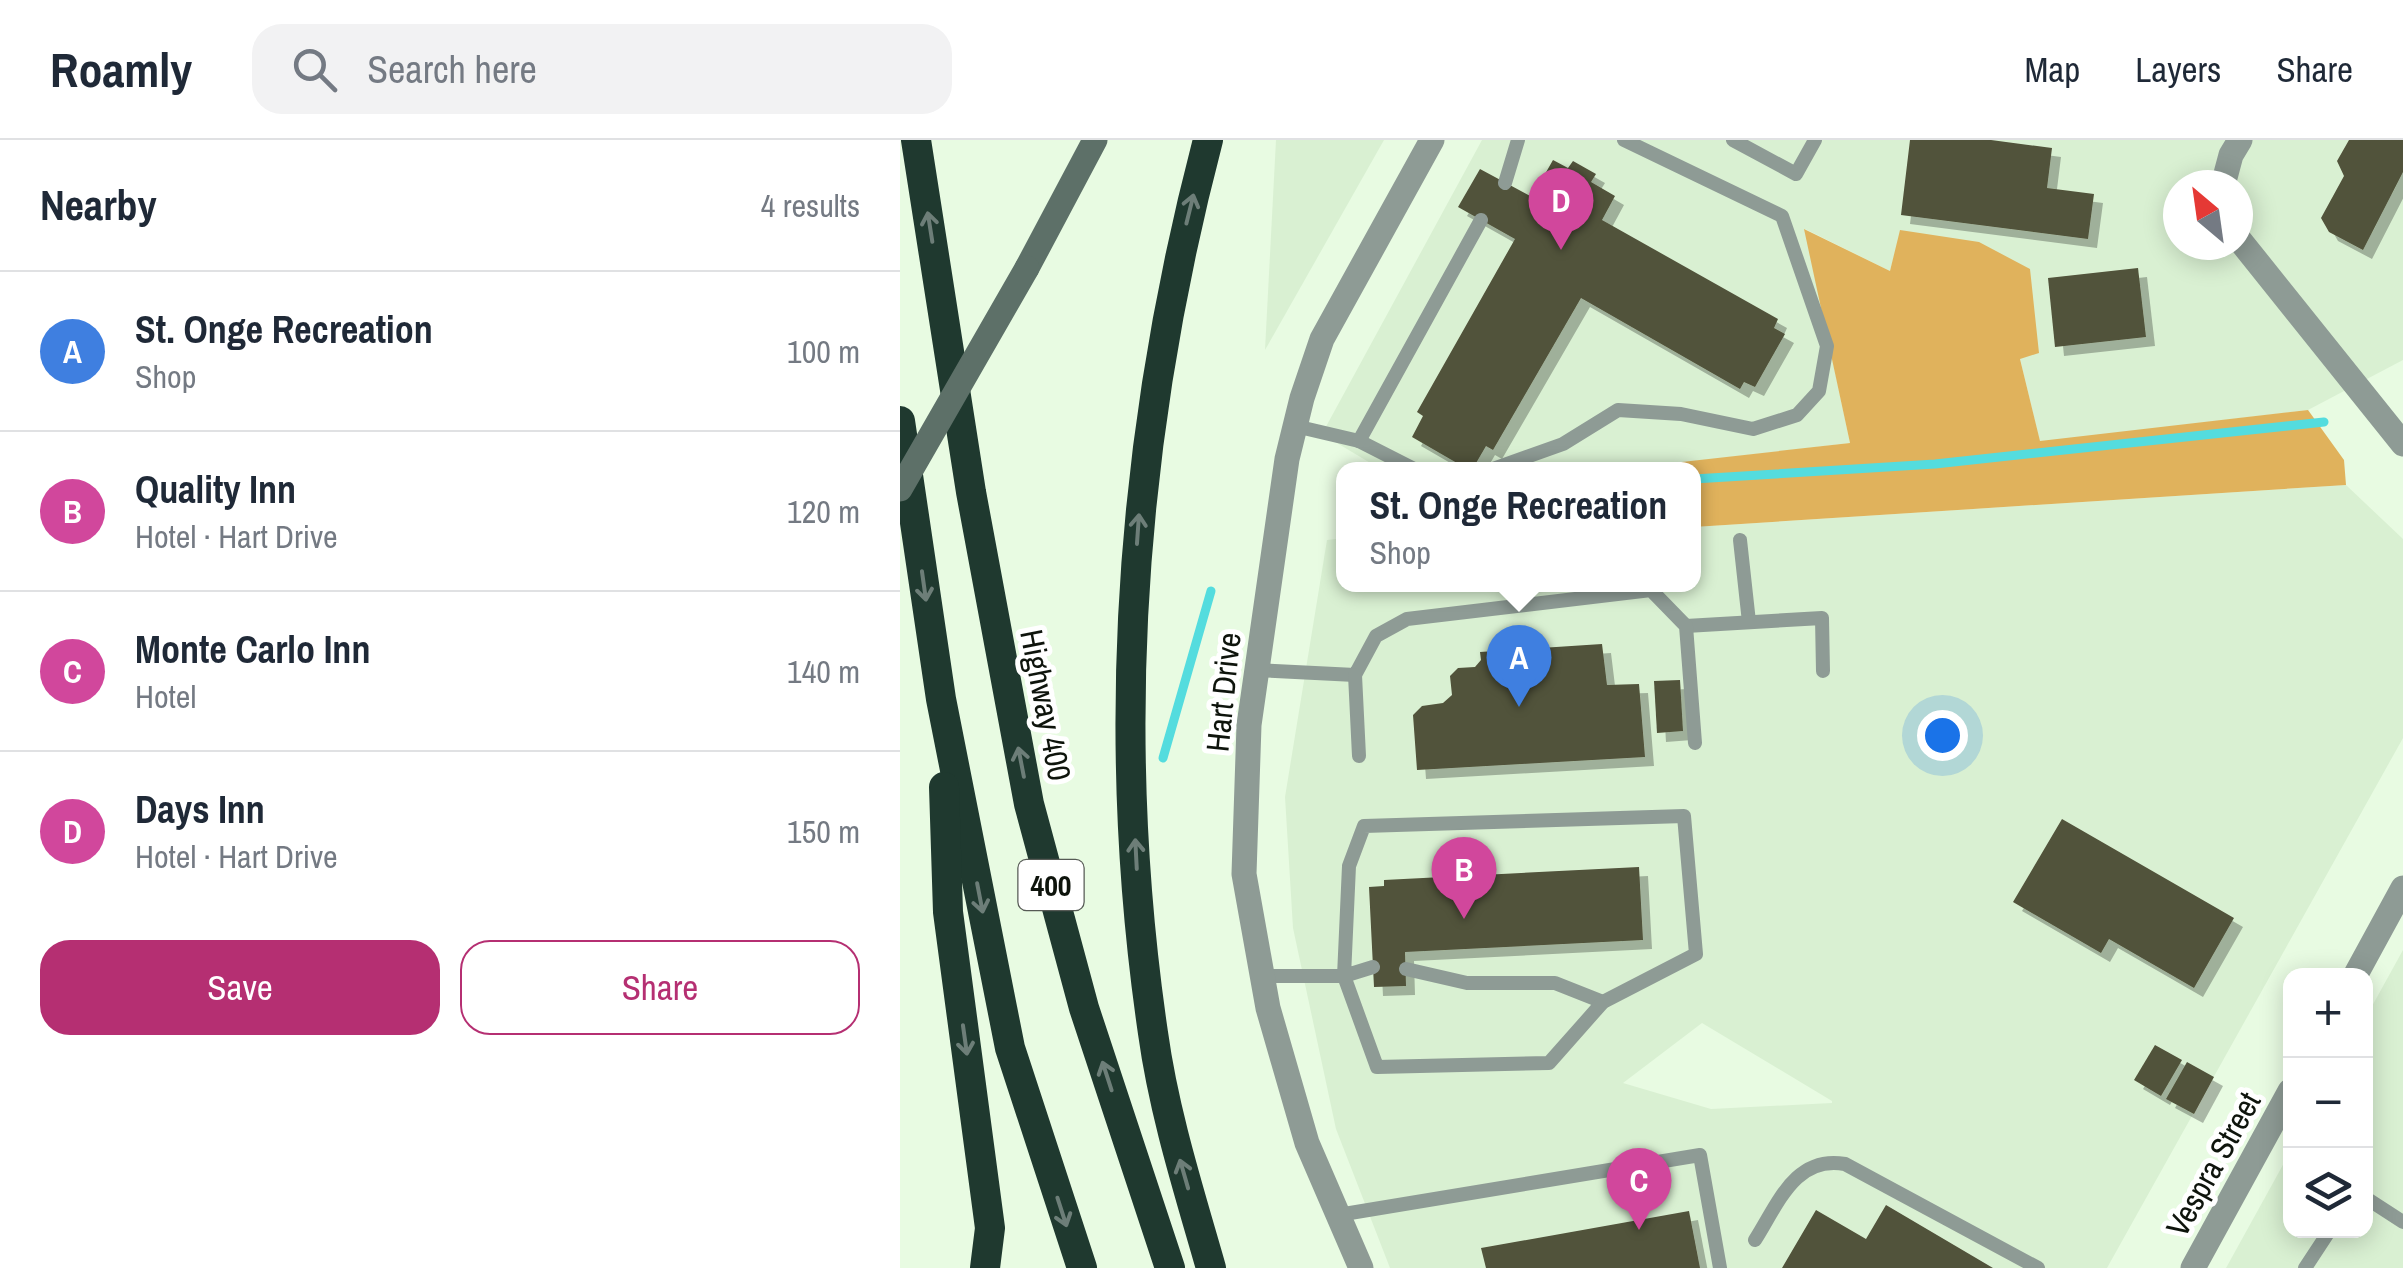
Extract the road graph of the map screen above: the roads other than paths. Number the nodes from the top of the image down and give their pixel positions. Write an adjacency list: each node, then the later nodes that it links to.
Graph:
1 (916, 140): 47 (highway, Highway 400 / 400, one-way to 1)
2 (1095, 140): 20 (main road, bridge)
3 (1208, 140): 48 (highway, one-way to 3)
4 (1432, 140): 15 (street, Hart Drive)
5 (1518, 140): 11 (lane)
6 (1624, 140): 19 (lane)
7 (1733, 140): 8 (lane)
8 (1815, 140)
9 (2240, 140): 10 (street)
10 (2227, 170)
11 (1505, 183)
12 (1481, 220): 16 (lane)
13 (2253, 257): 17 (street)
14 (900, 420): 29 (highway, 400, one-way to 29)
15 (1295, 426): 16 (lane); 26 (street, Hart Drive)
16 (1359, 441): 18 (lane)
17 (2403, 444)
18 (1400, 462)
19 (1513, 462)
20 (900, 490)
21 (1740, 540): 24 (lane)
22 (1634, 592): 28 (lane)
23 (1653, 592): 25 (lane)
24 (1749, 622): 25 (lane); 27 (lane)
25 (1686, 626): 30 (lane)
26 (1256, 670): 28 (lane); 36 (street, Hart Drive)
27 (1823, 671)
28 (1356, 674): 31 (lane)
29 (941, 699): 45 (highway, one-way to 45); 46 (highway, 400, one-way to 46)
30 (1694, 743)
31 (1359, 756)
32 (2403, 888): 35 (street)
33 (1373, 967): 37 (lane)
34 (1406, 968): 38 (lane)
35 (2358, 968)
36 (1262, 976): 37 (lane); 41 (street, Hart Drive)
37 (1344, 976): 38 (lane); 38 (lane)
38 (1603, 1002)
39 (2283, 1104): 52 (street, Vespra Street)
40 (2373, 1203): 42 (lane)
41 (1338, 1215): 49 (street, Hart Drive); 50 (lane)
42 (2403, 1222)
43 (2325, 1238): 53 (lane)
44 (1755, 1240): 51 (lane)
45 (985, 1268)
46 (1082, 1268)
47 (1170, 1268)
48 (1211, 1268)
49 (1361, 1268)
50 (1720, 1268)
51 (2038, 1268)
52 (2192, 1268)
53 (2305, 1268)

